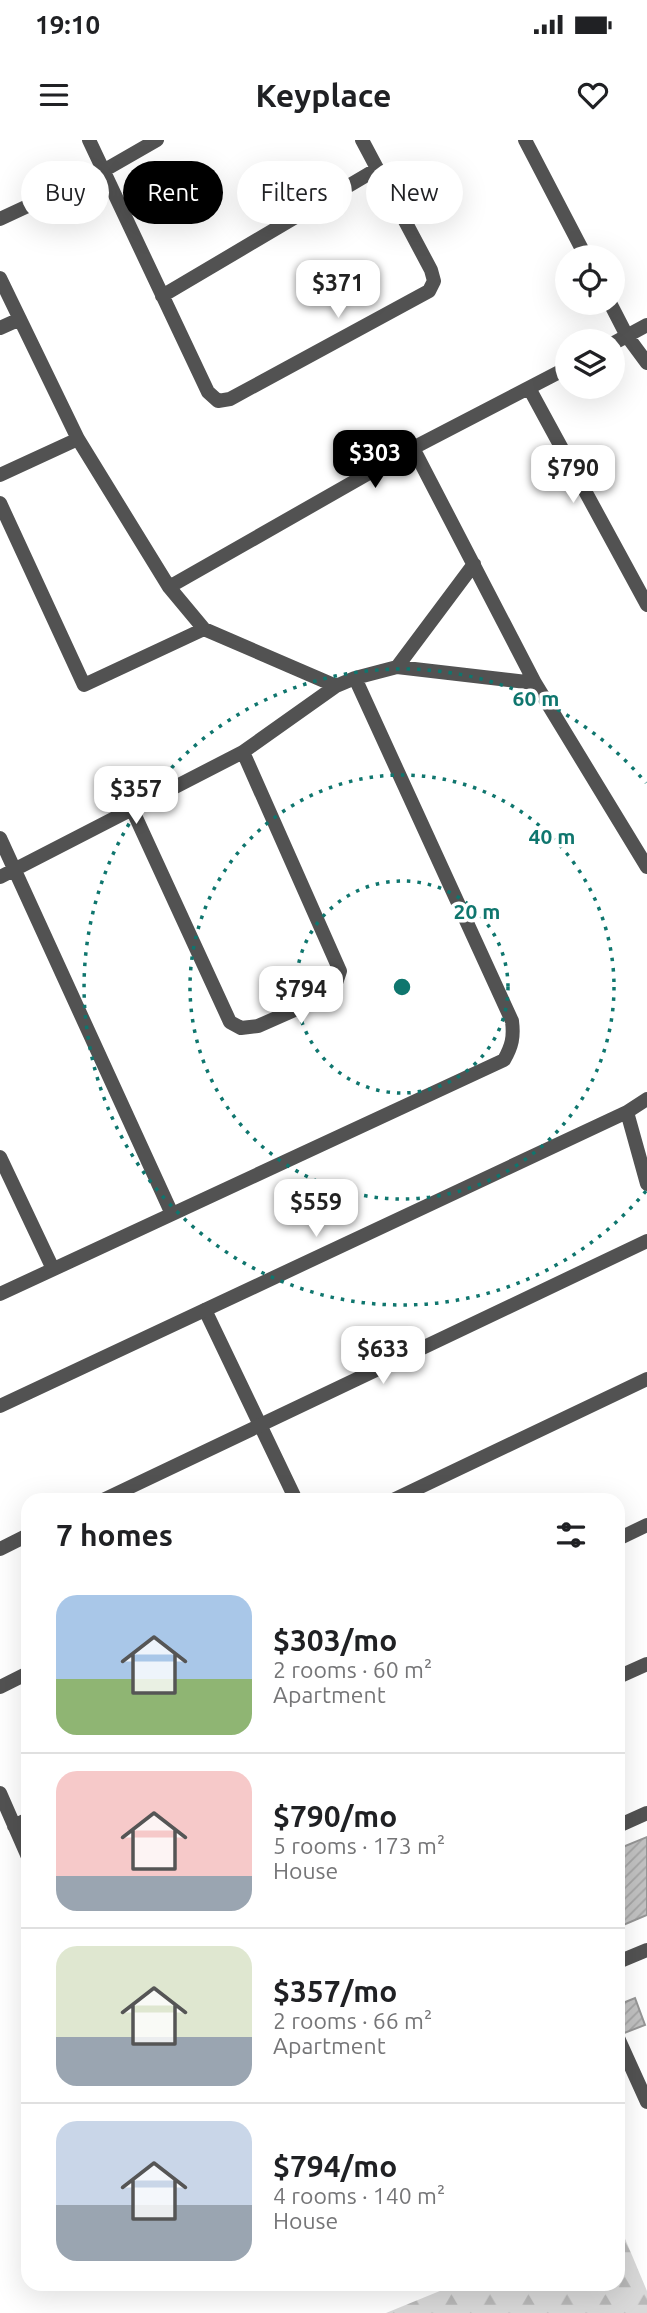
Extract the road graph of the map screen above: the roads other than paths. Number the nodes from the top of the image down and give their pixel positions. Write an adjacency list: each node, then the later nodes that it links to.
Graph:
1 (89, 140): 5 (street)
2 (157, 140): 7 (street)
3 (362, 140): 6 (street)
4 (525, 140): 13 (street)
5 (99, 161)
6 (373, 161)
7 (109, 167)
8 (366, 175): 15 (street)
9 (109, 183): 15 (street)
10 (21, 209): 11 (street)
11 (0, 219)
12 (406, 224): 15 (street)
13 (580, 245)
14 (0, 278): 17 (street)
15 (162, 296)
16 (616, 315): 20 (street)
17 (19, 319): 19 (street); 24 (street)
18 (647, 325): 20 (street)
19 (0, 328)
20 (627, 336): 21 (street)
21 (647, 363)
22 (555, 374): 23 (street)
23 (529, 388): 25 (street); 30 (street)
24 (78, 439): 26 (street); 29 (street)
25 (413, 448): 28 (street); 29 (street)
26 (0, 475)
27 (0, 503): 31 (street)
28 (474, 564): 32 (street); 34 (street)
29 (169, 587): 31 (street)
30 (647, 605)
31 (204, 629): 35 (street)
32 (397, 667): 33 (street); 34 (street)
33 (355, 678): 35 (street); 46 (street)
34 (535, 683): 39 (street)
35 (336, 686): 36 (street)
36 (243, 752): 37 (street); 37 (street)
37 (132, 809): 40 (street)
38 (0, 838): 40 (street)
39 (647, 867)
40 (14, 870): 41 (street); 46 (street)
41 (0, 877)
42 (647, 1099): 43 (street)
43 (627, 1112): 45 (street); 50 (street)
44 (0, 1157): 48 (street)
45 (647, 1184)
46 (172, 1214): 48 (street)
47 (647, 1241): 53 (street)
48 (53, 1269): 49 (street)
49 (0, 1294)
50 (205, 1310): 52 (street); 53 (street)
51 (647, 1379): 56 (street)
52 (0, 1406)
53 (260, 1425): 54 (street); 55 (street)
54 (118, 1493)
55 (293, 1493)
56 (408, 1493)
57 (647, 1525): 58 (street)
58 (625, 1536)
59 (21, 1538): 60 (street)
60 (0, 1549)
61 (647, 1664): 62 (street)
62 (625, 1674)
63 (21, 1676): 64 (street)
64 (0, 1686)
65 (0, 1793): 67 (street)
66 (647, 1813): 68 (street)
67 (21, 1823)
68 (625, 1823)
69 (647, 1950): 70 (street)
70 (625, 1959)
71 (625, 2053): 72 (street)
72 (647, 2102)

